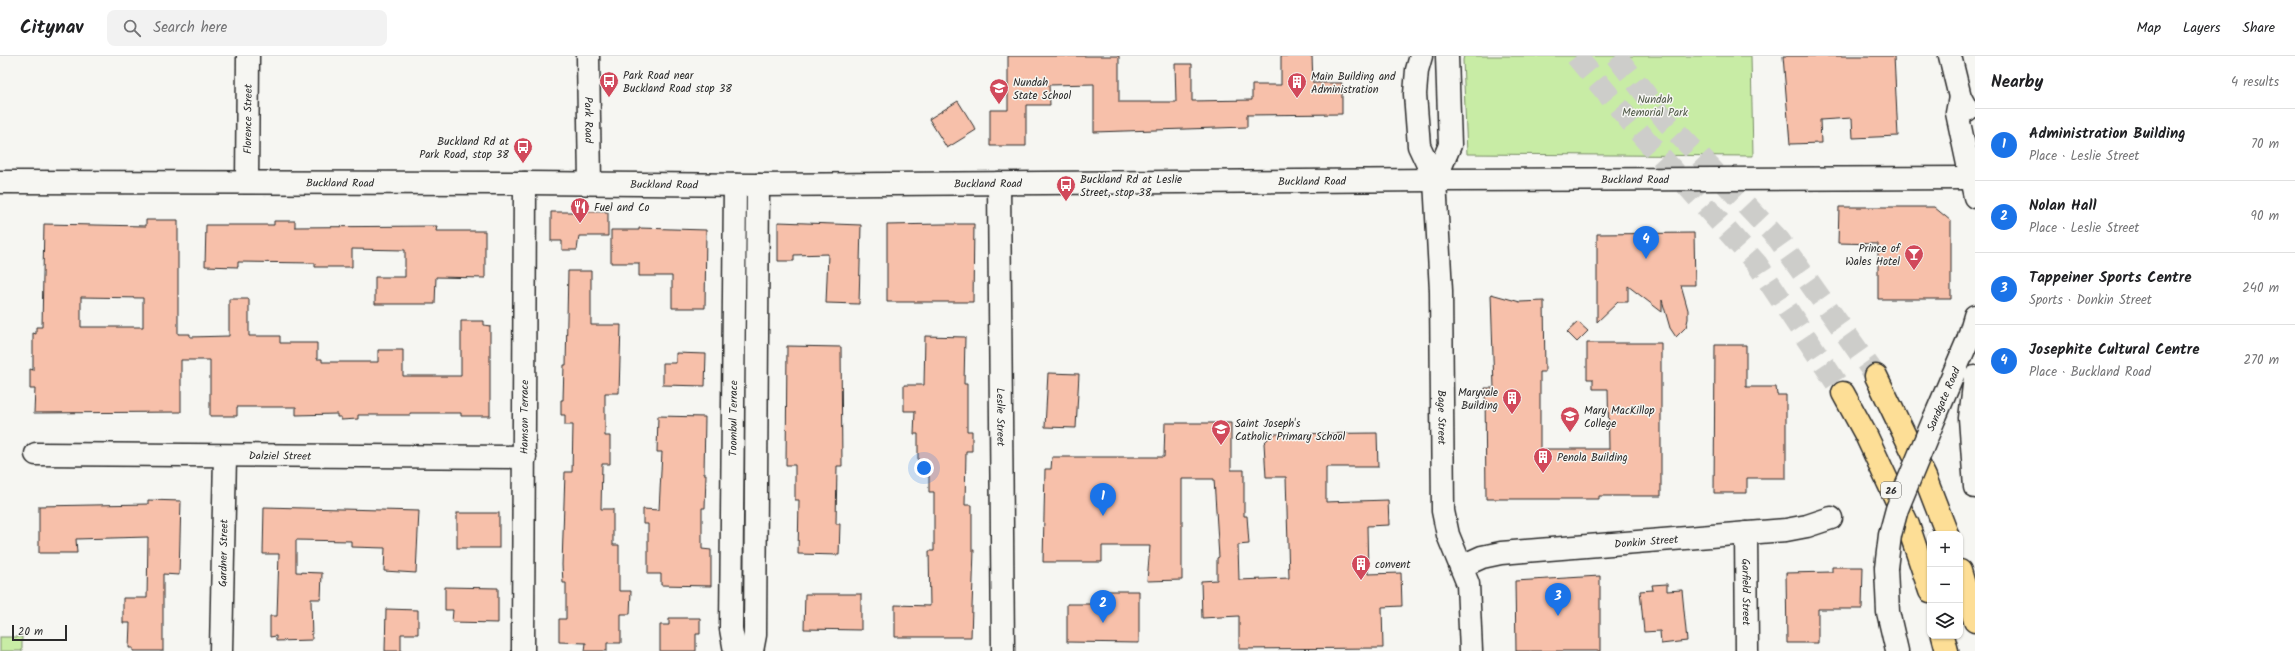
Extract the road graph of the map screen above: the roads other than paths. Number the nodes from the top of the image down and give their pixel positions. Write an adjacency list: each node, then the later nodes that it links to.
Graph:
1 (248, 56): 10 (street, Florence Street)
2 (588, 56): 12 (street, Park Road)
3 (1421, 56): 8 (street, Bage Street)
4 (1448, 56): 8 (street, Bage Street)
5 (1950, 56): 6 (street)
6 (1960, 98): 7 (street); 14 (street)
7 (1975, 134)
8 (1435, 180): 13 (street, Buckland Road); 14 (street, Buckland Road); 28 (street, Bage Street)
9 (0, 182): 10 (street, Buckland Road)
10 (247, 182): 11 (street, Buckland Road)
11 (525, 183): 12 (street, Buckland Road); 23 (street, Hamson Terrace)
12 (590, 183): 15 (street, Buckland Road)
13 (999, 183): 16 (street, Buckland Road); 37 (street, Leslie Street)
14 (1974, 184)
15 (735, 185): 16 (street, Buckland Road); 35 (street, Toombul Terrace)
16 (758, 186): 36 (street)
17 (1975, 316): 40 (street, Sandgate Road, bridge)
18 (1876, 376): 26 (highway)
19 (1975, 378): 24 (street, Sandgate Road)
20 (1843, 393): 30 (highway, 26)
21 (36, 454): 22 (street, Dalziel Street)
22 (225, 456): 23 (street, Dalziel Street); 33 (street, Gardner Street)
23 (525, 457): 34 (street, Hamson Terrace)
24 (1975, 487)
25 (1831, 518): 27 (street, Donkin Street)
26 (1946, 531)
27 (1746, 534): 28 (street, Donkin Street); 39 (street, Garfield Street)
28 (1462, 566): 38 (street, Bage Street)
29 (1963, 581): 31 (highway)
30 (1927, 582)
31 (1975, 621)
32 (1944, 639): 41 (highway)
33 (222, 651)
34 (523, 651)
35 (735, 651)
36 (752, 651)
37 (1004, 651)
38 (1471, 651)
39 (1747, 651)
40 (1897, 651)
41 (1947, 651)

